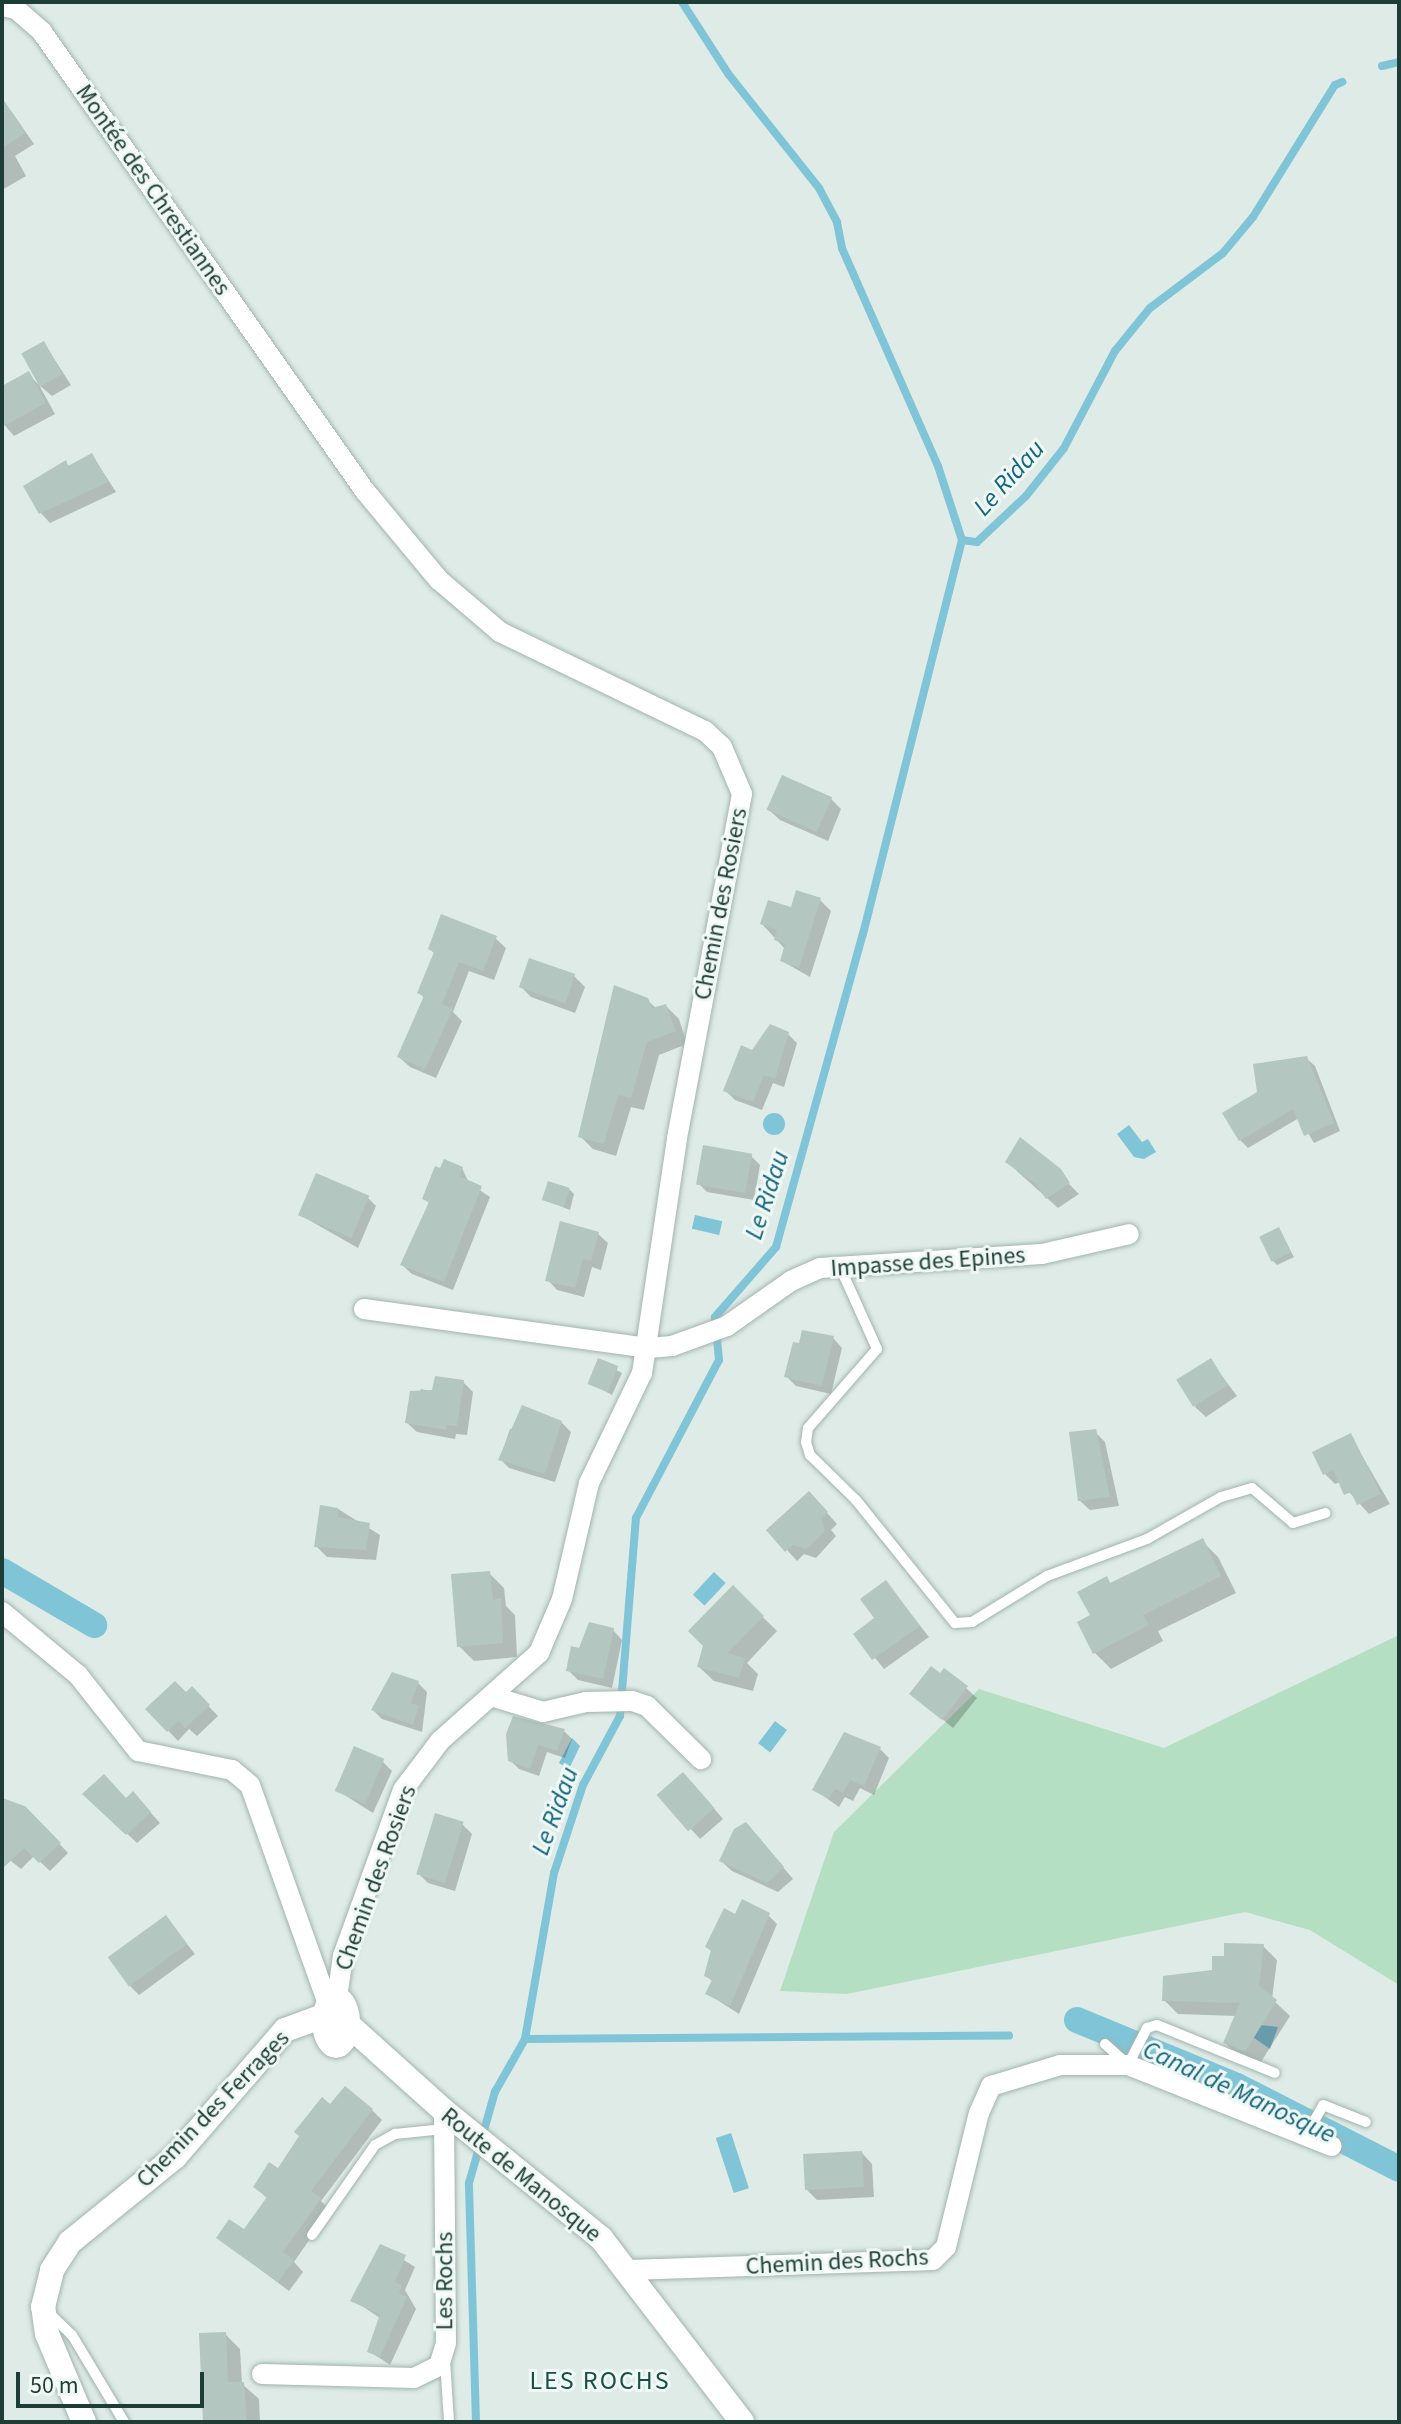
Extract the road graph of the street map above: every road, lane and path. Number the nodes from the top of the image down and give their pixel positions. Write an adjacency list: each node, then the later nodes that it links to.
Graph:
1 (2, 6): 2 (street, Montée des Chrestiannes)
2 (293, 387): 6 (street, Chemin des Rosiers)
3 (1129, 1234): 4 (street, Impasse des Epines)
4 (840, 1266): 6 (street, Impasse des Epines); 7 (lane)
5 (364, 1309): 6 (street)
6 (649, 1348): 9 (street, Chemin des Rosiers)
7 (1326, 1513)
8 (2, 1612): 11 (street)
9 (494, 1697): 10 (street); 11 (street, Chemin des Rosiers)
10 (701, 1759)
11 (333, 2008): 16 (street, Route de Manosque); 21 (street, Chemin des Ferrages)
12 (1105, 2044): 13 (lane)
13 (1128, 2065): 14 (lane); 17 (street, Chemin des Rochs); 20 (street, Chemin des Rochs)
14 (1275, 2073)
15 (1366, 2122): 17 (lane)
16 (452, 2123): 19 (lane); 20 (street, Route de Manosque); 22 (street, Les Rochs)
17 (1306, 2135): 18 (street, Chemin des Rochs)
18 (1332, 2146)
19 (312, 2235)
20 (628, 2270): 27 (street, Route de Manosque)
21 (43, 2307): 24 (street, Chemin des Ferrages); 25 (lane)
22 (445, 2354): 23 (street, Les Rochs); 26 (lane)
23 (262, 2374)
24 (84, 2422)
25 (124, 2422)
26 (449, 2422)
27 (742, 2422)

